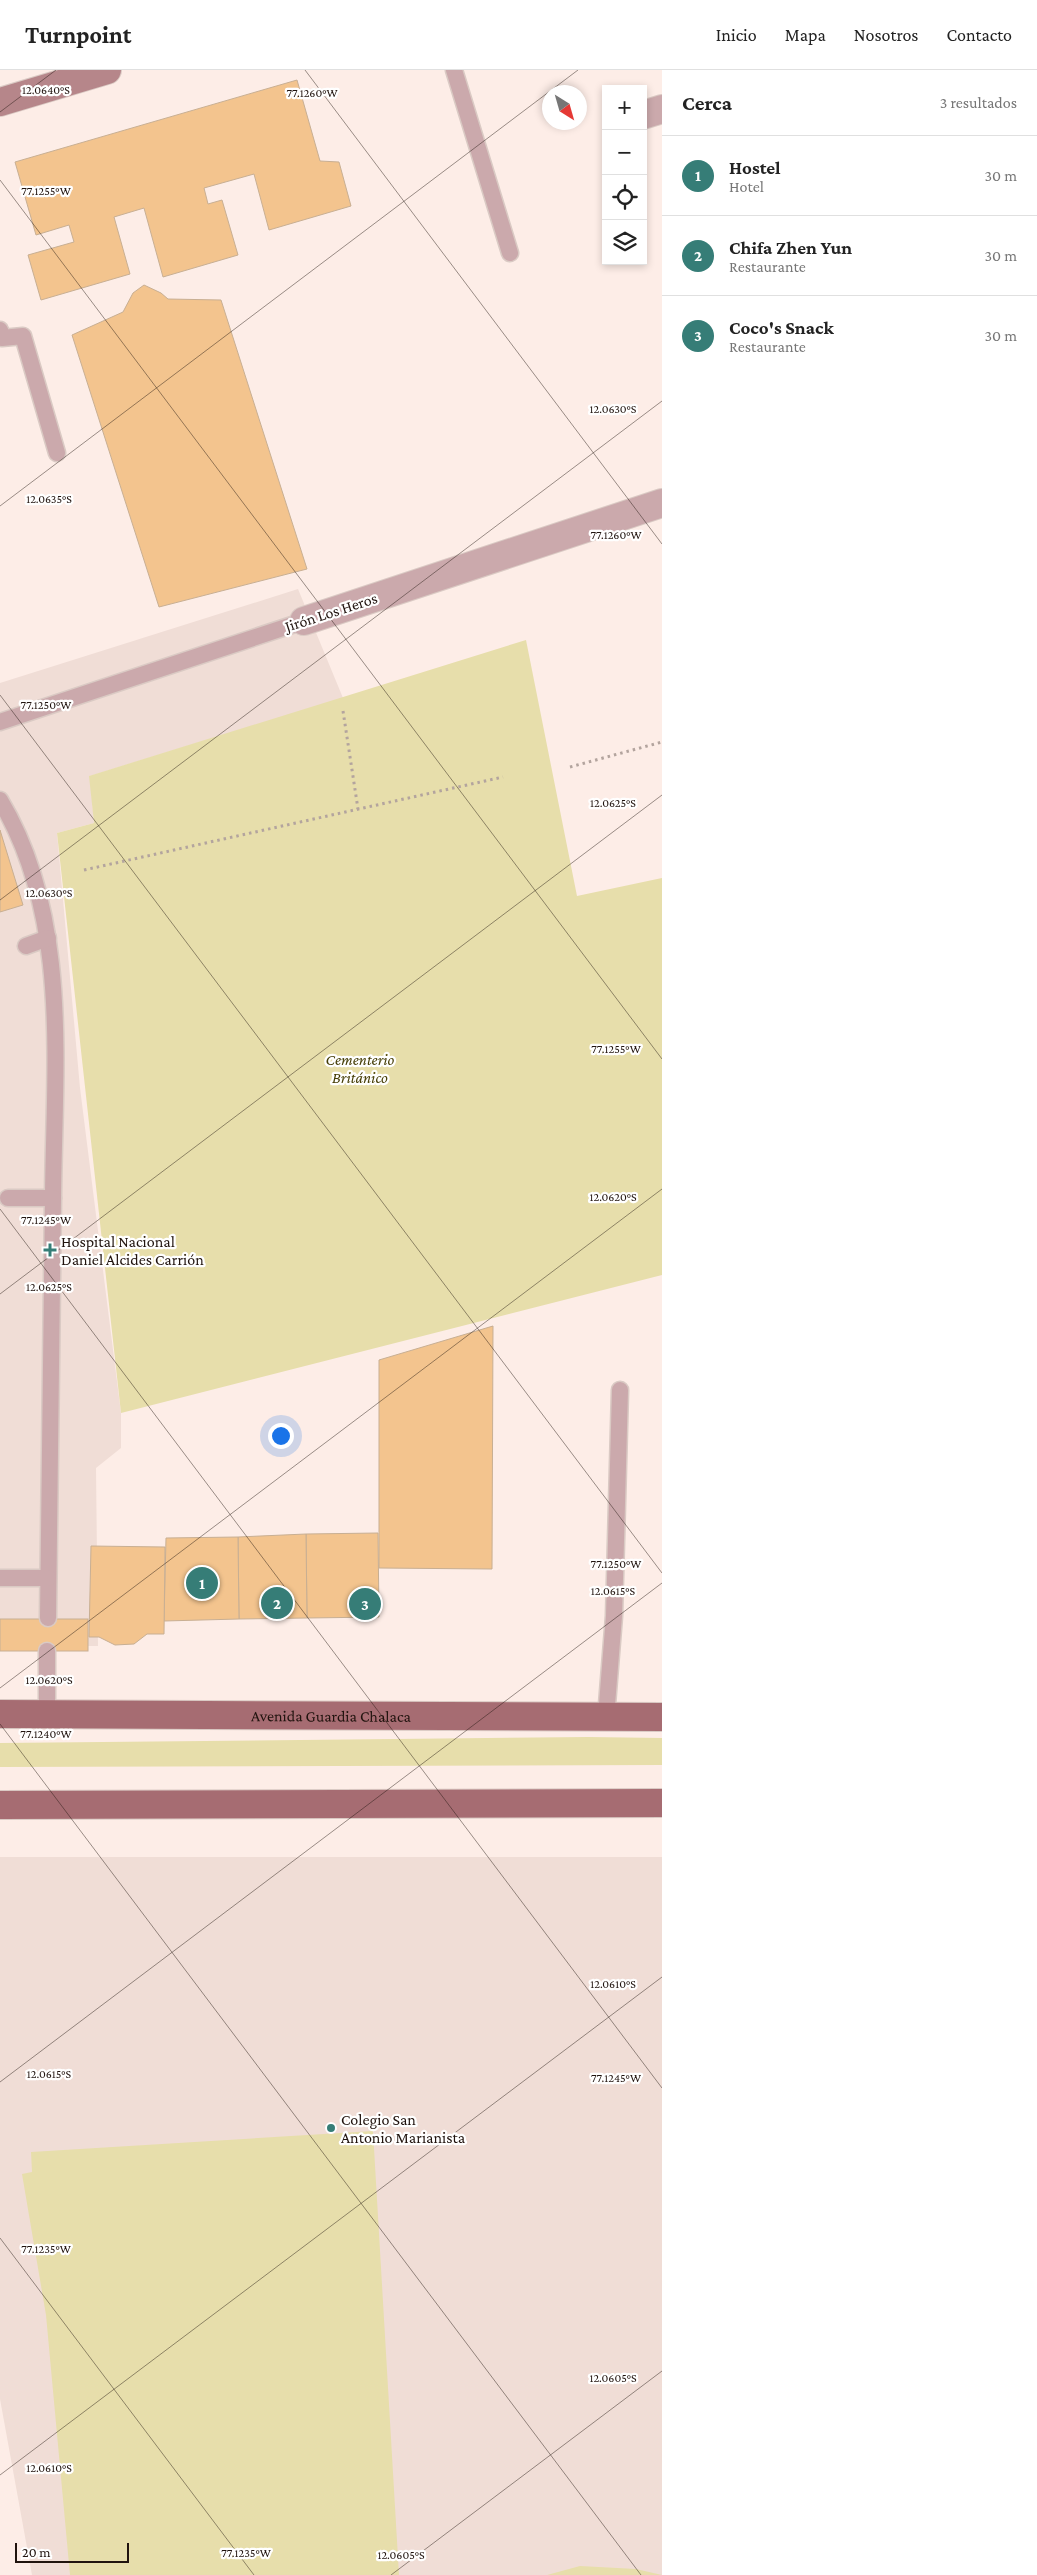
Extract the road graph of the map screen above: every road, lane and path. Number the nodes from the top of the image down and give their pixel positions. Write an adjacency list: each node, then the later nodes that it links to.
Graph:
1 (107, 70): 3 (street)
2 (454, 70): 6 (lane)
3 (0, 102)
4 (662, 109): 5 (street)
5 (647, 115)
6 (510, 253)
7 (0, 330): 8 (lane)
8 (57, 452)
9 (662, 503): 10 (street, Jirón Los Heros)
10 (304, 621): 12 (lane, Jirón Los Heros)
11 (342, 711): 17 (path)
12 (0, 722)
13 (662, 742): 14 (path)
14 (570, 767)
15 (503, 777): 17 (path)
16 (0, 800): 19 (lane)
17 (358, 809): 18 (path)
18 (84, 870)
19 (48, 938): 20 (lane); 22 (lane)
20 (26, 946)
21 (8, 1198): 22 (lane)
22 (53, 1198): 25 (lane)
23 (620, 1390): 30 (lane)
24 (0, 1578): 25 (lane)
25 (48, 1578): 26 (lane)
26 (48, 1618)
27 (48, 1651): 29 (lane)
28 (0, 1714): 29 (main road, Avenida Guardia Chalaca)
29 (47, 1714): 30 (main road, Avenida Guardia Chalaca)
30 (606, 1717): 31 (main road, Avenida Guardia Chalaca)
31 (662, 1717)
32 (662, 1803): 33 (main road)
33 (0, 1805)

